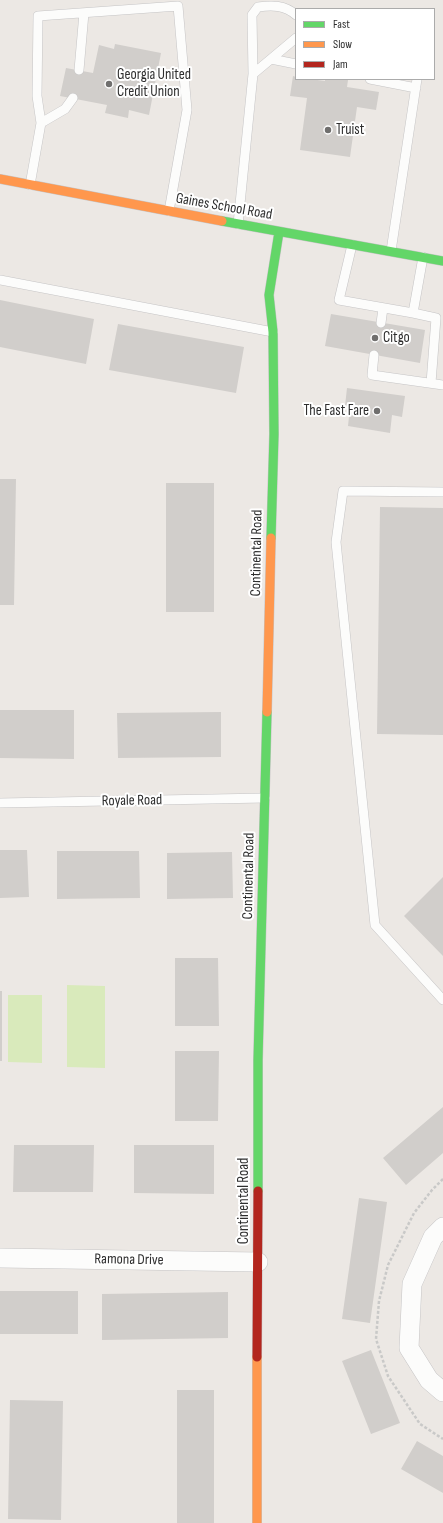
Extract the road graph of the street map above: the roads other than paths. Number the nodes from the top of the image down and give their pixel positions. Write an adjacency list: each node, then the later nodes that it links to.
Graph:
1 (84, 13): 6 (lane); 11 (lane); 14 (lane)
2 (295, 13): 7 (lane)
3 (295, 39): 4 (lane)
4 (272, 59): 5 (lane); 7 (lane)
5 (295, 64)
6 (79, 70)
7 (253, 74): 15 (lane)
8 (379, 80): 9 (lane)
9 (416, 84): 18 (lane)
10 (73, 98): 11 (lane)
11 (41, 123): 13 (lane)
12 (0, 180): 13 (street, Gaines School Road)
13 (30, 185): 14 (street, Gaines School Road)
14 (169, 211): 15 (street, Gaines School Road)
15 (238, 224): 16 (street, Gaines School Road)
16 (279, 232): 17 (street, Gaines School Road); 25 (street, Continental Road)
17 (352, 245): 18 (street, Gaines School Road); 22 (lane)
18 (391, 251): 19 (street, Gaines School Road)
19 (423, 257): 20 (street, Gaines School Road); 23 (lane)
20 (443, 261)
21 (0, 280): 25 (lane)
22 (383, 308): 23 (lane); 24 (lane)
23 (413, 313): 27 (lane)
24 (381, 323)
25 (273, 332): 30 (street, Continental Road)
26 (374, 355): 27 (lane)
27 (431, 383): 28 (lane)
28 (443, 385)
29 (443, 492): 32 (lane)
30 (265, 798): 31 (lane, Royale Road); 35 (street, Continental Road)
31 (0, 803)
32 (443, 1000)
33 (443, 1227): 36 (street)
34 (0, 1258): 35 (street, Ramona Drive)
35 (258, 1262): 37 (street, Continental Road)
36 (443, 1392)
37 (257, 1523)

